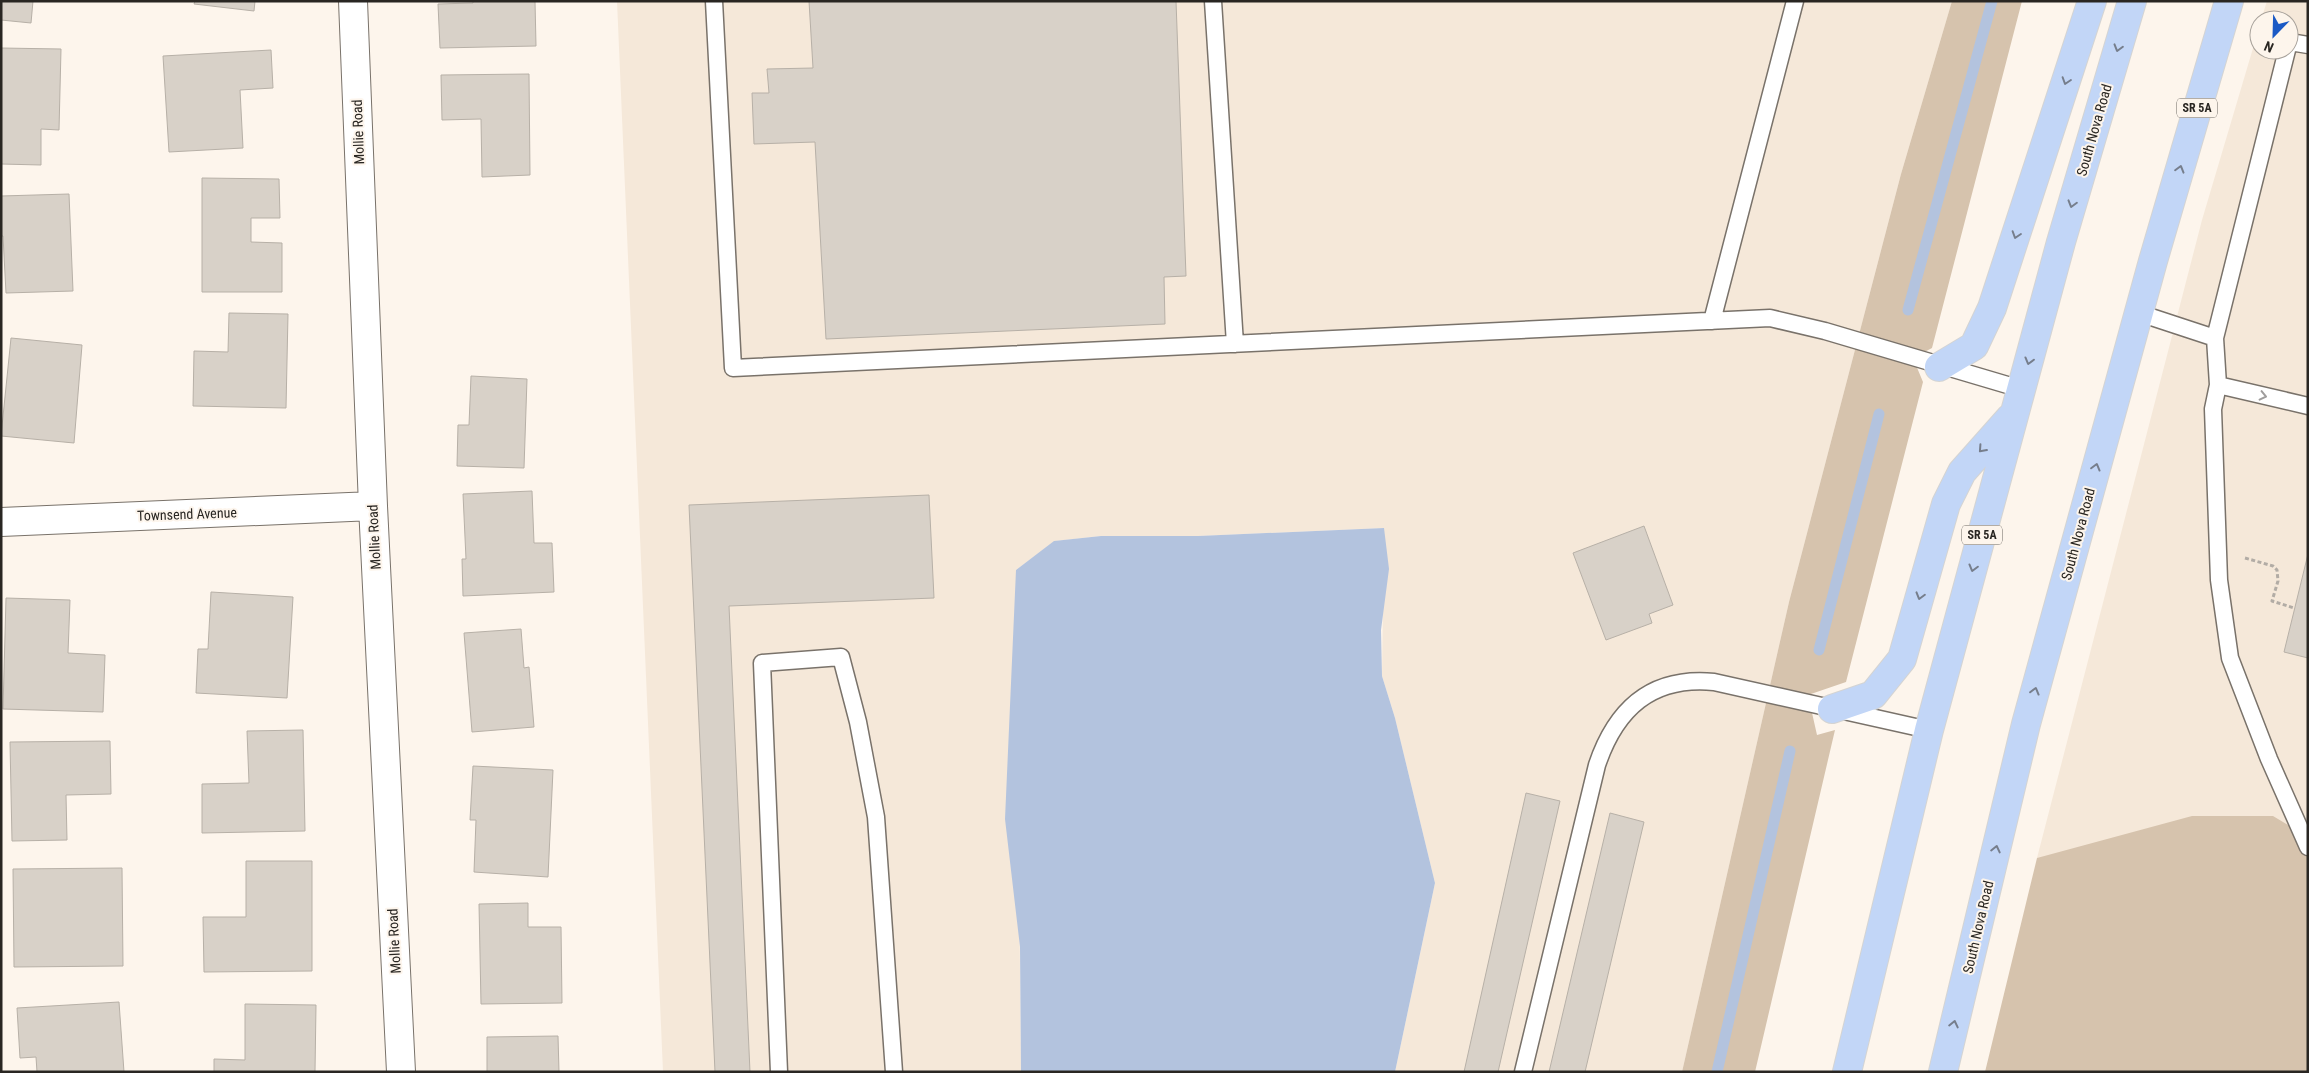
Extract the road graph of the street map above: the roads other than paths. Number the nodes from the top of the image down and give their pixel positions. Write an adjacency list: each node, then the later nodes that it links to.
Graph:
1 (353, 1): 17 (street, Mollie Road)
2 (714, 1): 12 (lane)
3 (1213, 1): 12 (lane)
4 (1795, 1): 10 (lane)
5 (2092, 1): 13 (main road, one-way to 13)
6 (2132, 1): 15 (main road, South Nova Road / SR 5A, one-way to 15)
7 (2229, 1): 9 (main road, South Nova Road / SR 5A, one-way to 7)
8 (2284, 60): 11 (lane)
9 (2138, 313): 11 (lane); 27 (main road, South Nova Road / SR 5A, one-way to 9)
10 (1712, 321): 12 (lane); 13 (lane)
11 (2215, 338): 14 (lane)
12 (1235, 344)
13 (1939, 366): 15 (lane)
14 (2218, 385): 16 (lane, one-way to 16); 21 (lane)
15 (2018, 401): 19 (main road, one-way to 19); 20 (main road, South Nova Road / SR 5A, one-way to 20)
16 (2308, 406)
17 (373, 506): 18 (street, Townsend Avenue); 22 (street, Mollie Road)
18 (1, 522)
19 (1832, 709): 20 (lane); 25 (lane)
20 (1929, 730): 26 (main road, South Nova Road / SR 5A)
21 (2308, 847)
22 (400, 1072)
23 (779, 1072): 24 (lane)
24 (894, 1072)
25 (1523, 1072)
26 (1847, 1072)
27 (1943, 1072)

